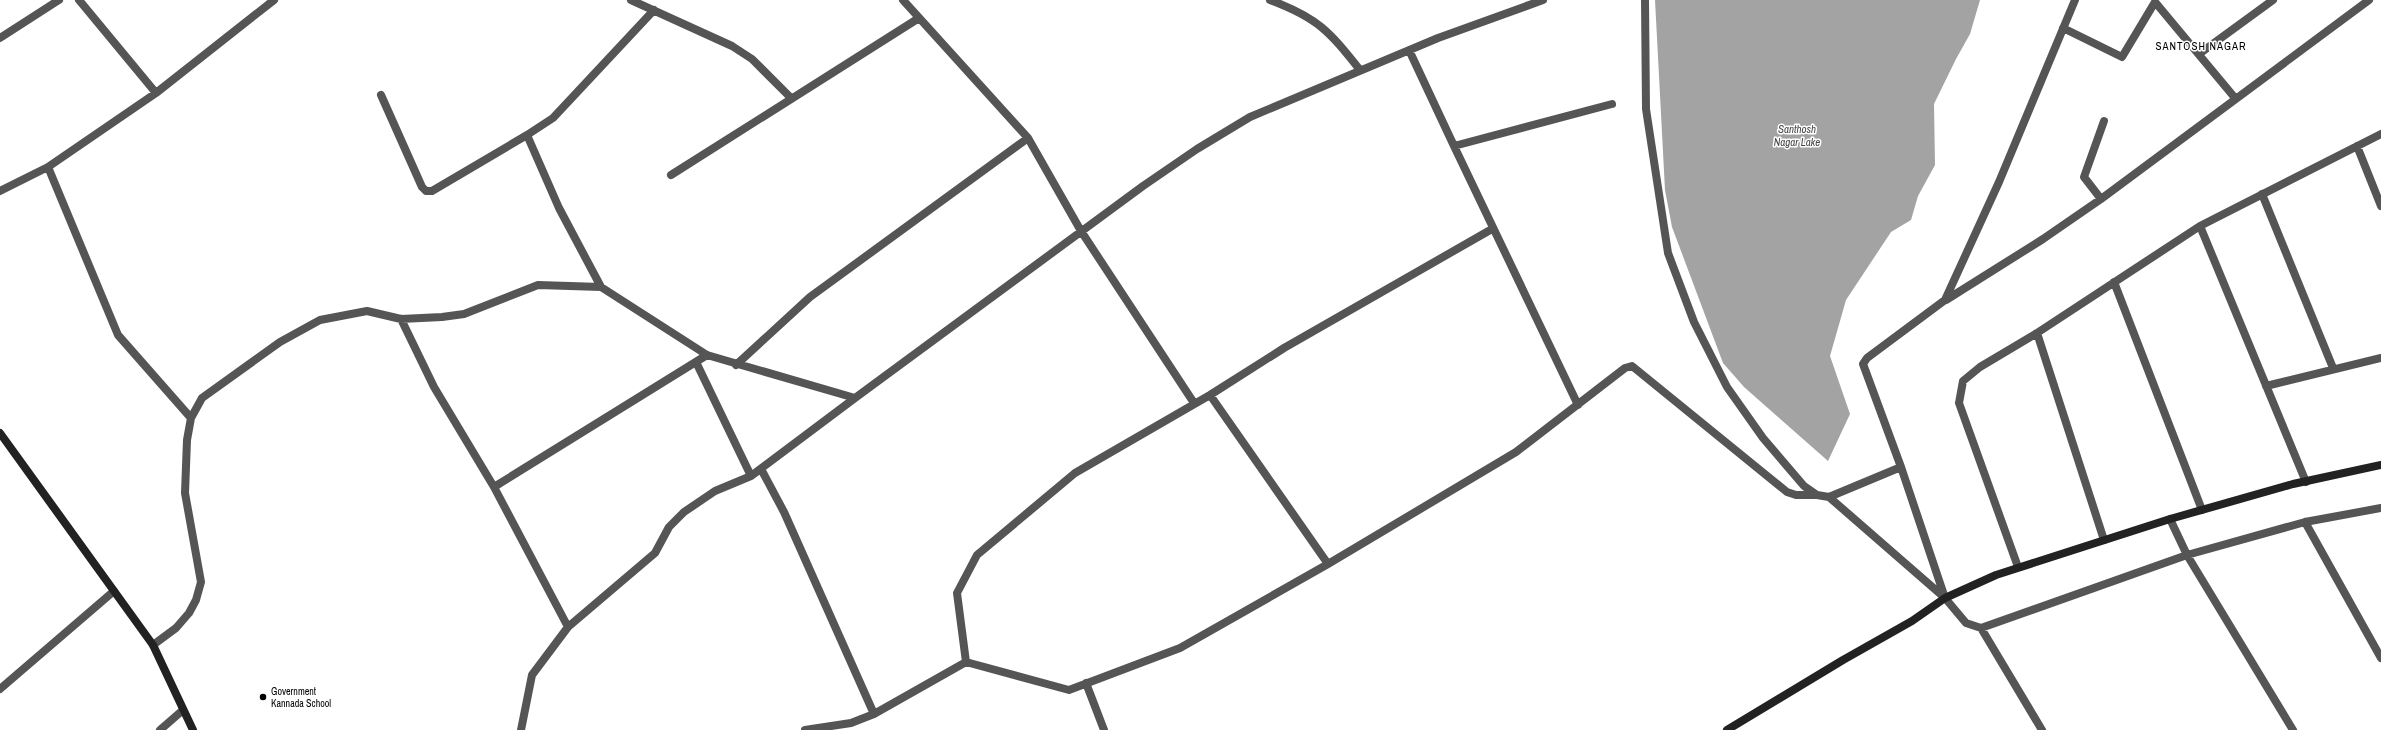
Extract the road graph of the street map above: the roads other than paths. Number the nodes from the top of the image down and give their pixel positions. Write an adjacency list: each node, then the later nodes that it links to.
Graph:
1 (59, 0): 15 (street)
2 (79, 0): 19 (street)
3 (274, 0): 19 (street)
4 (631, 0): 12 (street)
5 (903, 0): 13 (street)
6 (1270, 0): 18 (street)
7 (1542, 0): 16 (street)
8 (1645, 0): 62 (street)
9 (2075, 0): 14 (street)
10 (2273, 0): 17 (street)
11 (2369, 0): 22 (street)
12 (654, 10): 21 (street); 26 (street)
13 (919, 18): 21 (street); 27 (street)
14 (2063, 28): 17 (street); 41 (street)
15 (0, 38)
16 (1409, 50): 18 (street); 28 (street)
17 (2199, 54): 22 (street)
18 (1360, 70): 38 (street)
19 (156, 93): 30 (street)
20 (381, 95): 26 (street)
21 (791, 98): 31 (street)
22 (2236, 98): 34 (street)
23 (1612, 104): 28 (street)
24 (2104, 121): 34 (street)
25 (2381, 134): 29 (street)
26 (527, 135): 40 (street)
27 (1028, 138): 38 (street); 47 (street)
28 (1454, 146): 37 (street)
29 (2357, 146): 33 (street); 35 (street)
30 (48, 167): 32 (street); 54 (street)
31 (671, 175)
32 (0, 191)
33 (2262, 194): 36 (street); 48 (street)
34 (2101, 200): 41 (street)
35 (2381, 206)
36 (2200, 226): 39 (street); 49 (street)
37 (1492, 229): 50 (street); 53 (street)
38 (1081, 231): 51 (street); 52 (street)
39 (2114, 282): 43 (street); 65 (street)
40 (601, 288): 42 (street); 44 (street)
41 (1945, 300): 57 (street)
42 (401, 319): 54 (street); 61 (street)
43 (2037, 333): 68 (street); 71 (street)
44 (707, 355): 46 (street); 47 (street)
45 (2381, 358): 48 (street)
46 (696, 362): 59 (street); 61 (street)
47 (736, 364): 51 (street)
48 (2333, 368): 49 (street)
49 (2266, 386): 60 (street)
50 (1210, 395): 52 (street); 70 (street)
51 (855, 398): 58 (street)
52 (1194, 403): 78 (street)
53 (1578, 404): 62 (street); 70 (street)
54 (191, 418): 76 (street)
55 (0, 433): 72 (street)
56 (2381, 465): 60 (street)
57 (1901, 467): 63 (street); 73 (street)
58 (760, 469): 59 (street); 82 (street)
59 (751, 476): 74 (street)
60 (2306, 482): 65 (street)
61 (494, 487): 74 (street)
62 (1817, 495): 63 (street)
63 (1829, 497): 73 (street)
64 (2381, 508): 67 (street)
65 (2202, 510): 66 (street)
66 (2170, 519): 68 (street); 69 (street)
67 (2305, 522): 69 (street); 77 (street)
68 (2104, 540): 71 (street)
69 (2187, 555): 75 (street); 91 (street)
70 (1328, 564): 79 (street)
71 (2018, 568): 73 (street)
72 (114, 591): 76 (street); 80 (street)
73 (1945, 598): 75 (street); 89 (street)
74 (568, 627): 86 (street)
75 (1980, 628): 90 (street)
76 (153, 645): 81 (street)
77 (2381, 658)
78 (966, 662): 79 (street); 82 (street)
79 (1086, 683): 88 (street)
80 (0, 689)
81 (183, 710): 84 (street); 85 (street)
82 (874, 714): 83 (street)
83 (853, 727): 87 (street)
84 (160, 730)
85 (193, 730)
86 (521, 730)
87 (805, 730)
88 (1104, 730)
89 (1727, 730)
90 (2042, 730)
91 (2293, 730)

